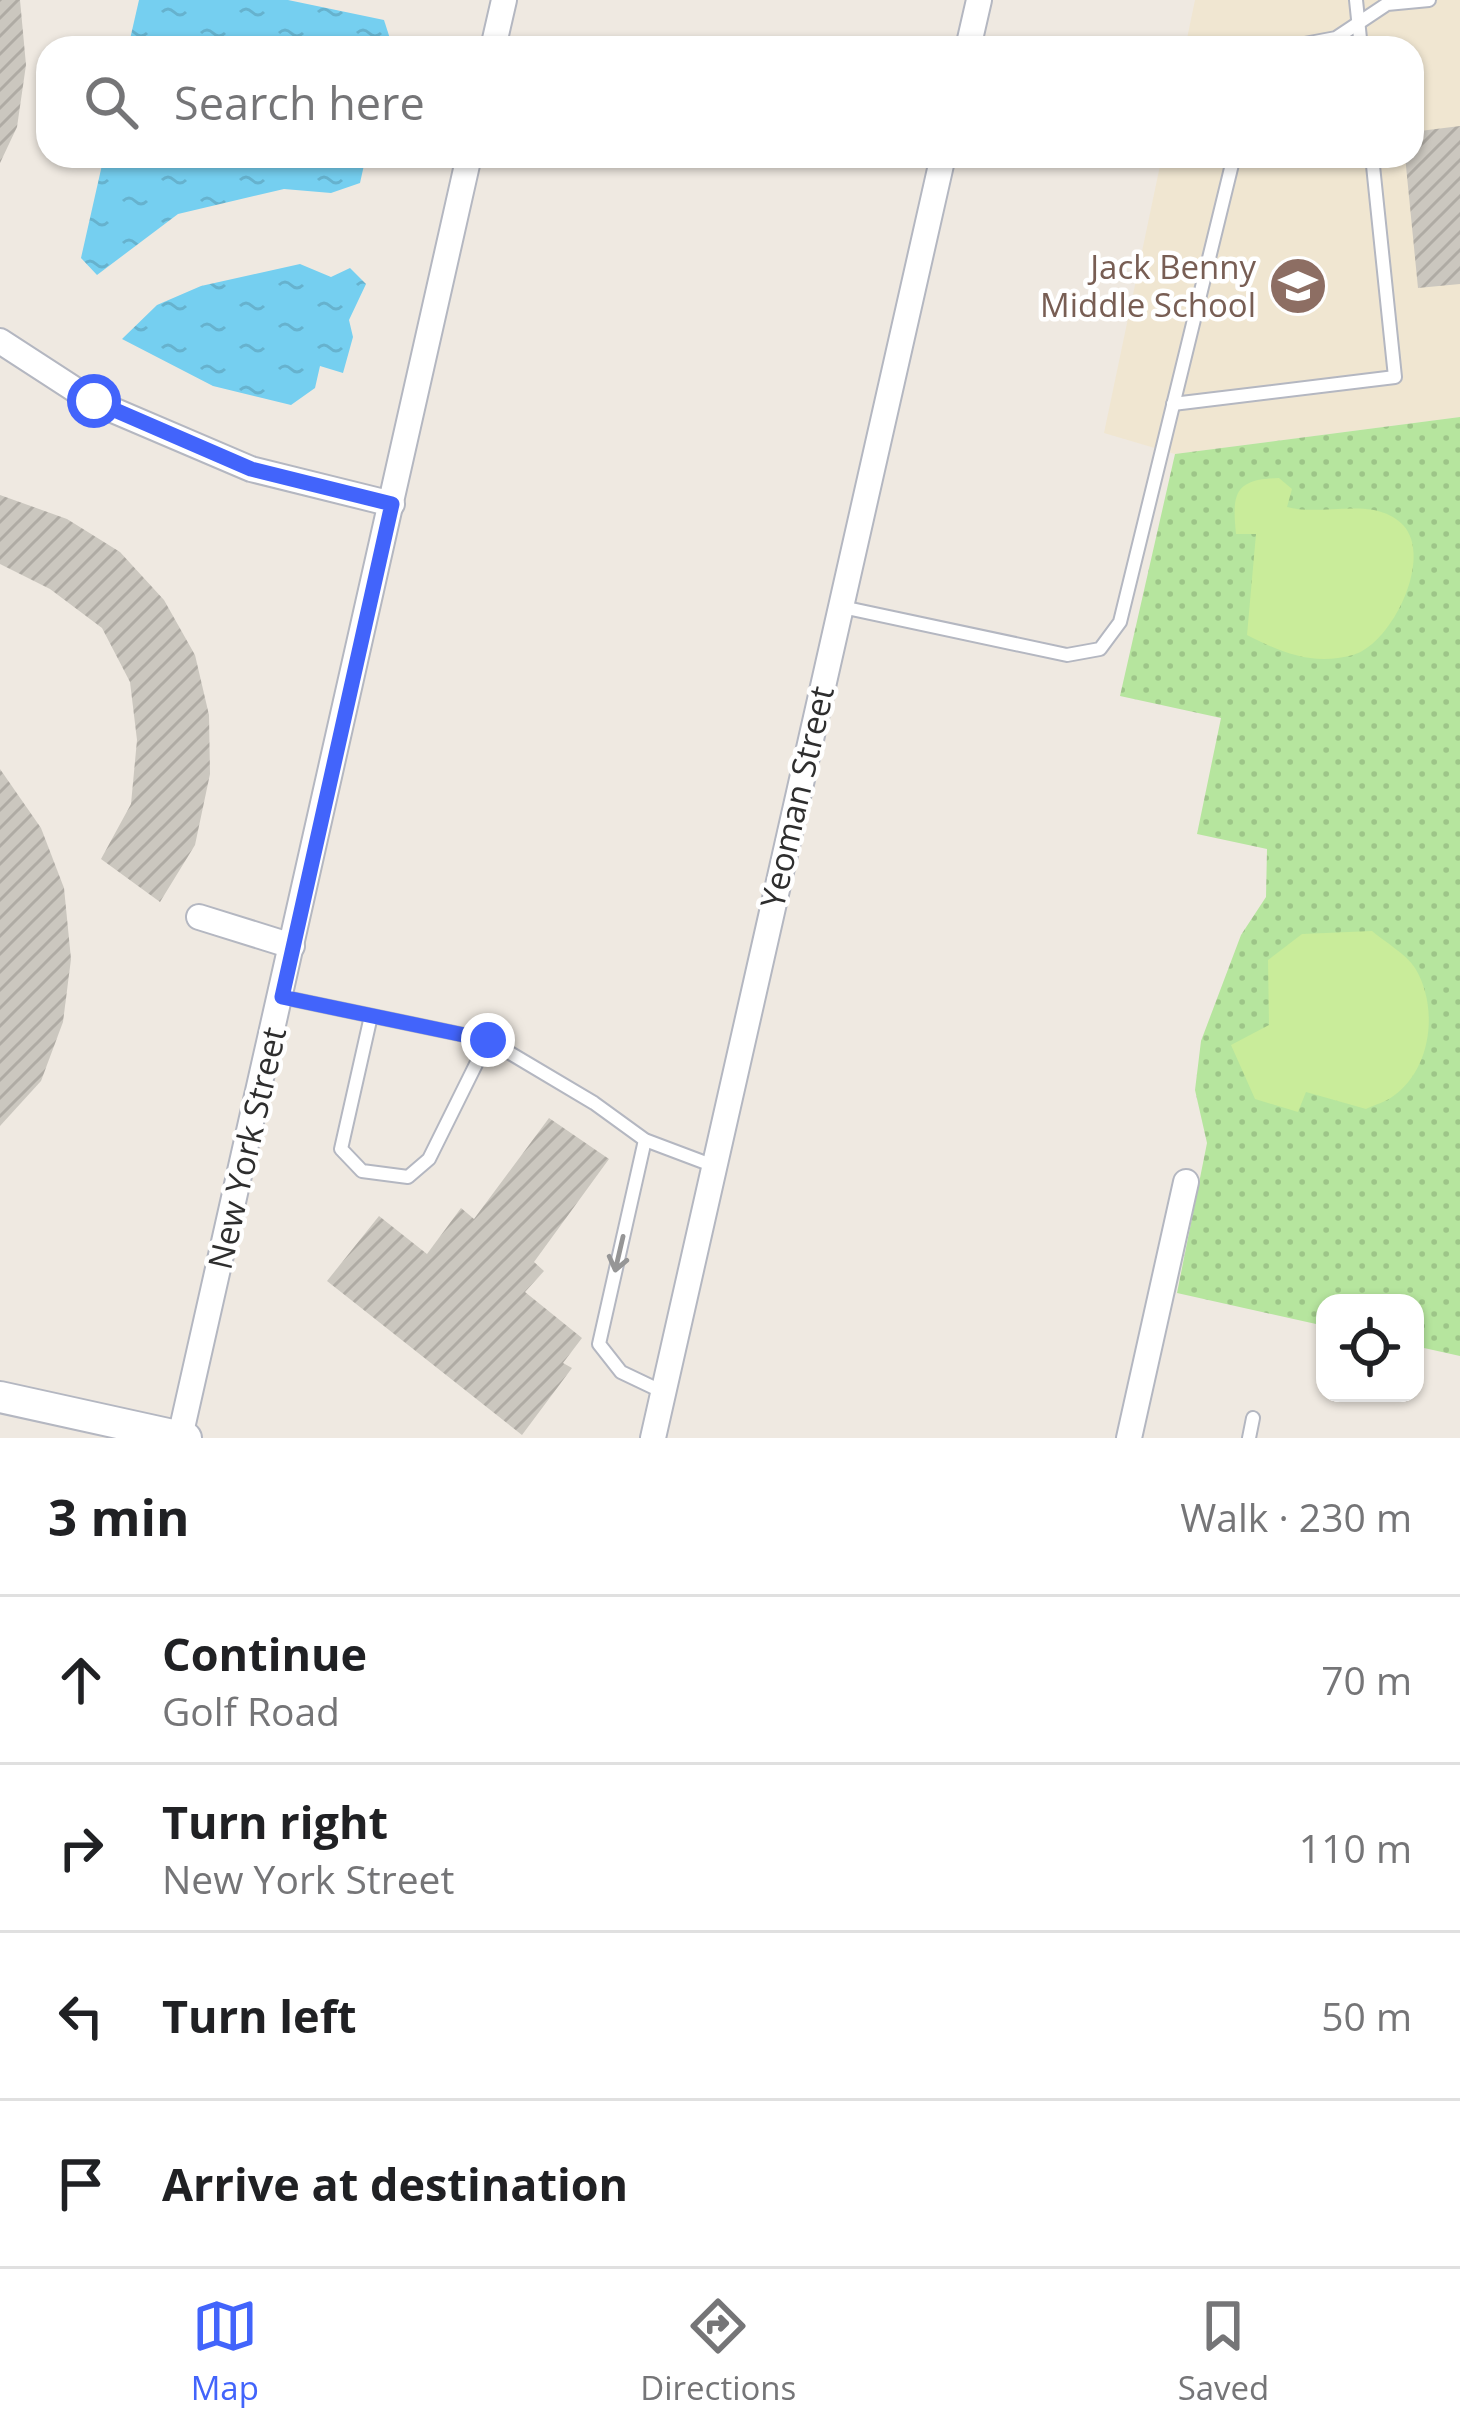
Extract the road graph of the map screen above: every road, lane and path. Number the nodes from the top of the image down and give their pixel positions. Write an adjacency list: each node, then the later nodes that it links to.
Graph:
1 (504, 0): 6 (street)
2 (979, 0): 7 (street)
3 (1356, 0): 5 (lane)
4 (1429, 0): 5 (lane)
5 (1358, 23): 8 (lane); 9 (lane)
6 (496, 36)
7 (971, 36)
8 (1339, 36)
9 (1360, 36)
10 (466, 168): 16 (street, New York Street)
11 (941, 168): 17 (street, Yeoman Street)
12 (1231, 168): 15 (lane)
13 (1373, 168): 15 (lane)
14 (0, 340): 16 (street)
15 (1173, 404): 17 (lane)
16 (392, 504): 19 (street, New York Street)
17 (842, 607): 24 (street, Yeoman Street)
18 (199, 917): 19 (street)
19 (292, 946): 20 (street, New York Street)
20 (282, 997): 21 (lane); 29 (street, New York Street)
21 (370, 1016): 22 (lane); 22 (lane)
22 (488, 1040): 23 (lane)
23 (645, 1140): 24 (lane); 26 (lane, one-way to 26)
24 (714, 1166): 26 (street, Yeoman Street)
25 (1186, 1181): 31 (street)
26 (663, 1392): 30 (street, Yeoman Street)
27 (0, 1396): 29 (street)
28 (1253, 1418): 32 (lane)
29 (171, 1436)
30 (653, 1438)
31 (1130, 1438)
32 (1250, 1438)

